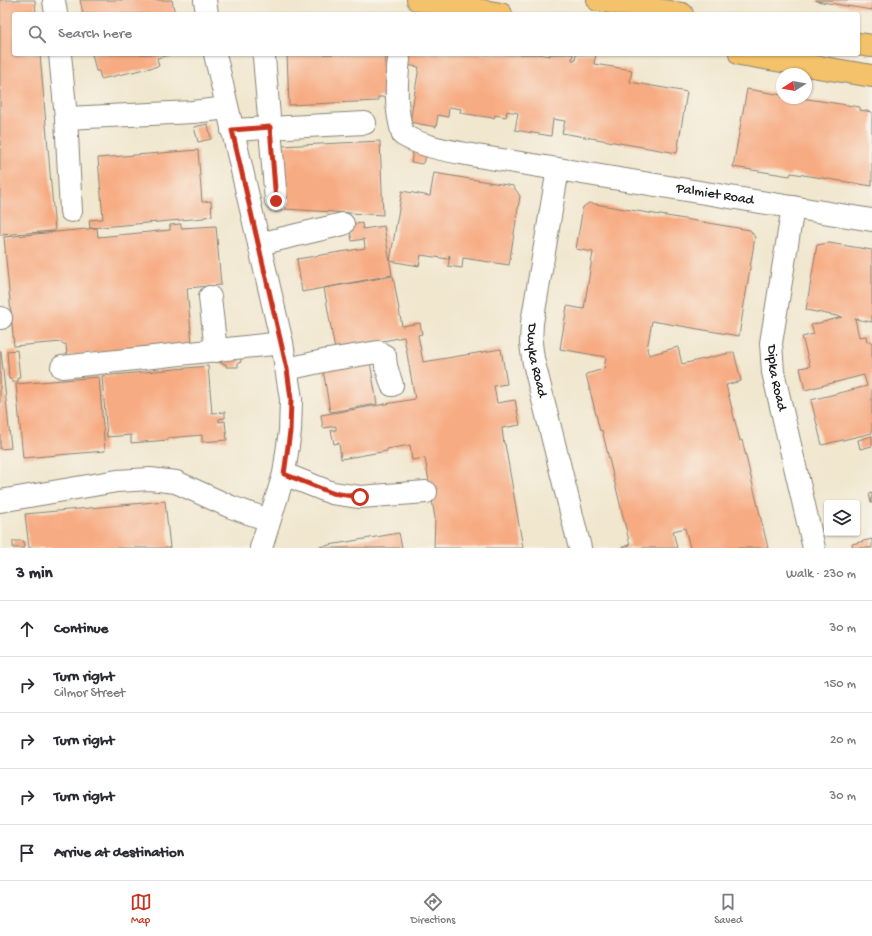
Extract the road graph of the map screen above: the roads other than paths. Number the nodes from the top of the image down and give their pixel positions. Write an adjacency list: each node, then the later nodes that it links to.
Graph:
1 (54, 0): 5 (street)
2 (205, 0): 6 (street)
3 (418, 0): 7 (main road)
4 (598, 0): 8 (main road)
5 (56, 12)
6 (207, 12)
7 (489, 12)
8 (670, 12)
9 (860, 44): 10 (main road)
10 (872, 46)
11 (60, 56): 18 (street)
12 (215, 56): 17 (street)
13 (752, 56): 16 (main road)
14 (264, 57): 20 (street)
15 (399, 59): 22 (street, Palmiet Road)
16 (872, 76)
17 (227, 108): 18 (street); 21 (street)
18 (66, 118): 25 (street)
19 (365, 123): 20 (street)
20 (270, 127): 21 (street); 23 (street)
21 (232, 130): 28 (street)
22 (558, 169): 24 (street, Palmiet Road); 40 (street, Dwyka Road)
23 (276, 201)
24 (793, 207): 26 (street, Palmiet Road); 41 (street, Dipka Road)
25 (71, 211)
26 (872, 220)
27 (344, 224): 28 (street)
28 (259, 244): 30 (street)
29 (210, 297): 31 (street)
30 (282, 343): 31 (street); 33 (street)
31 (216, 350): 32 (street)
32 (62, 367)
33 (287, 369): 34 (street); 35 (street)
34 (392, 385)
35 (284, 474): 36 (street); 38 (street)
36 (426, 492)
37 (0, 501): 38 (street)
38 (269, 520): 39 (street)
39 (261, 548)
40 (580, 548)
41 (814, 548)

